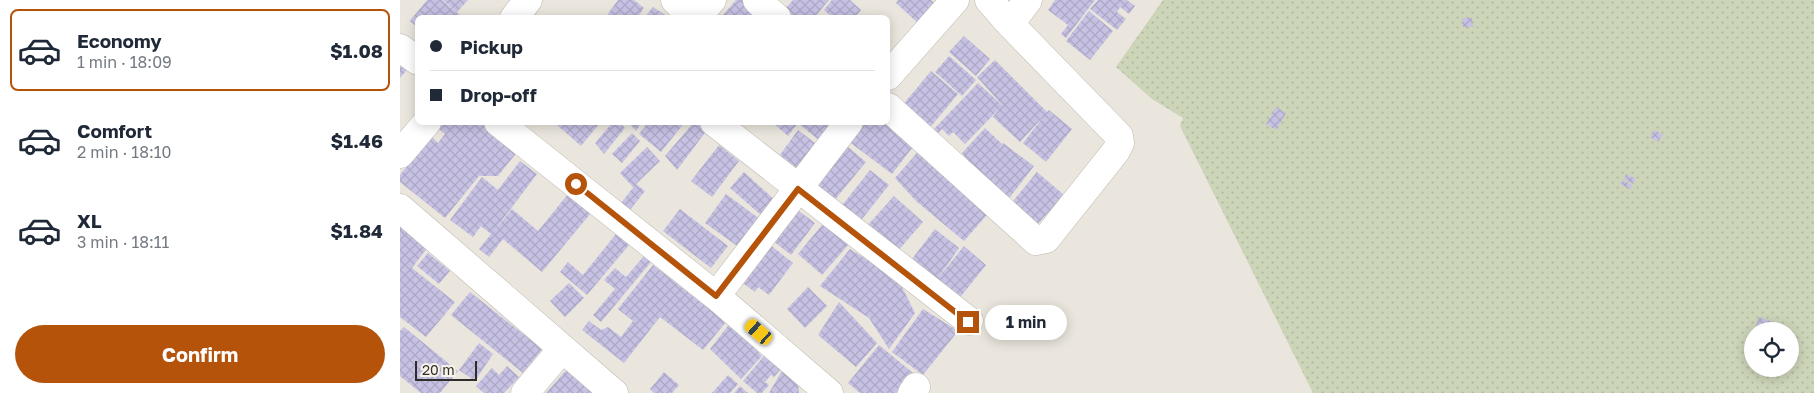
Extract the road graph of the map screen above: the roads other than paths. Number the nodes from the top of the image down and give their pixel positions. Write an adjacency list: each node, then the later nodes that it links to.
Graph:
1 (528, 0): 8 (street)
2 (675, 0): 9 (street)
3 (712, 0): 10 (street)
4 (757, 0): 11 (street)
5 (955, 0): 15 (street)
6 (989, 0): 12 (street)
7 (1028, 0): 12 (street)
8 (516, 15)
9 (692, 15)
10 (698, 15)
11 (773, 15)
12 (1010, 24): 16 (street)
13 (400, 48): 14 (street)
14 (415, 59)
15 (890, 74)
16 (890, 109)
17 (424, 125): 21 (street)
18 (502, 125): 24 (street)
19 (718, 125): 22 (street)
20 (847, 125): 22 (street)
21 (400, 154)
22 (798, 189): 24 (street); 25 (street)
23 (400, 208): 26 (street)
24 (716, 296): 29 (street)
25 (968, 322)
26 (562, 349): 27 (street); 28 (street)
27 (525, 393)
28 (614, 393)
29 (829, 393)

